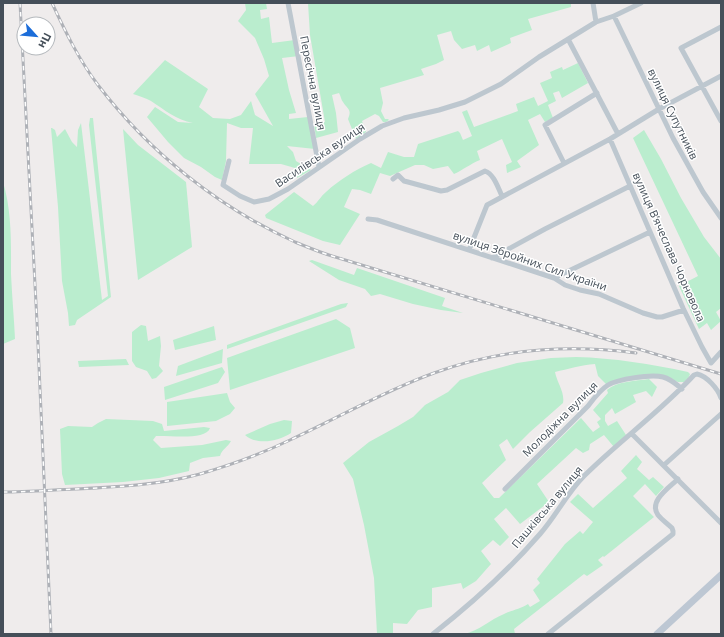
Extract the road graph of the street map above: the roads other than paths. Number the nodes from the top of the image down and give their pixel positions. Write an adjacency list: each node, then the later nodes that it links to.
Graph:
1 (288, 3): 17 (street, Пересічна вулиця)
2 (593, 3): 5 (street)
3 (641, 3): 4 (street, Василівська вулиця)
4 (614, 16): 5 (street, Василівська вулиця); 11 (street, вулиця Супутників)
5 (596, 22): 7 (street, Василівська вулиця)
6 (721, 27): 9 (street)
7 (568, 39): 10 (street); 17 (street, Василівська вулиця)
8 (721, 76): 9 (street)
9 (701, 87): 11 (street); 12 (street)
10 (597, 93): 13 (street); 16 (street)
11 (659, 109): 13 (street); 22 (street, вулиця Супутників)
12 (721, 121)
13 (618, 134): 14 (street)
14 (610, 138): 16 (street); 19 (street, вулиця Вʼячеслава Чорновола)
15 (229, 161): 17 (street, Василівська вулиця)
16 (564, 163): 20 (street)
17 (320, 167)
18 (393, 179): 20 (street)
19 (630, 186): 23 (street, вулиця Вʼячеслава Чорновола); 25 (street)
20 (502, 196): 24 (street)
21 (368, 218): 24 (street, вулиця Збройних Сил України)
22 (721, 218)
23 (650, 232): 26 (street); 27 (street, вулиця Вʼячеслава Чорновола)
24 (469, 250): 25 (street, вулиця Збройних Сил України)
25 (492, 258): 26 (street, вулиця Збройних Сил України)
26 (554, 278): 27 (street, вулиця Збройних Сил України)
27 (684, 310): 28 (street, вулиця Вʼячеслава Чорновола)
28 (721, 352)
29 (682, 389): 30 (street, Пашківська вулиця); 32 (street, Пашківська вулиця); 35 (street, Молодіжна вулиця)
30 (721, 398)
31 (721, 414): 33 (street)
32 (632, 434): 33 (street); 38 (street, Пашківська вулиця)
33 (664, 465): 34 (street)
34 (678, 479): 36 (street); 39 (street)
35 (505, 489)
36 (721, 523)
37 (721, 575): 40 (main road)
38 (433, 634)
39 (548, 634)
40 (657, 634)

